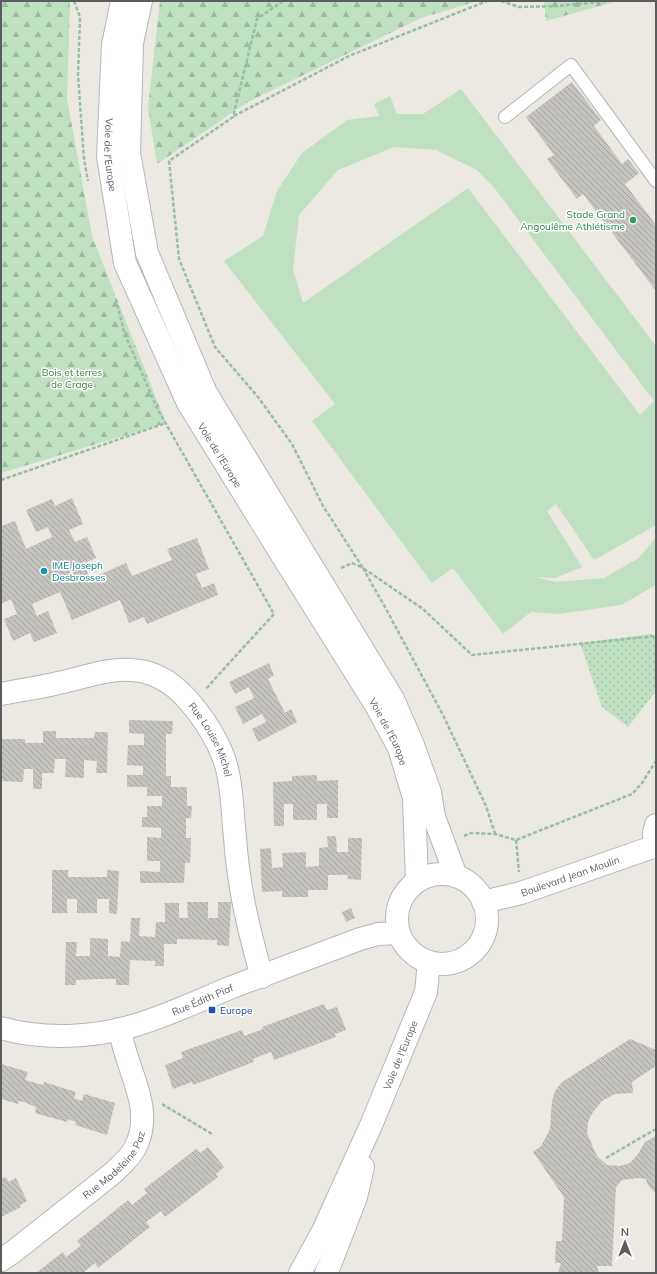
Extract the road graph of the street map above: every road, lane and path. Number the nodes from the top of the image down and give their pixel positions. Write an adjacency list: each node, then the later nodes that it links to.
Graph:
1 (122, 1): 23 (main road, Voie de l'Europe)
2 (141, 1): 22 (main road, Voie de l'Europe)
3 (283, 1): 7 (path)
4 (487, 1): 7 (path)
5 (501, 1): 6 (path)
6 (608, 1)
7 (233, 116): 13 (path)
8 (504, 116): 9 (lane)
9 (656, 181)
10 (166, 423): 11 (path)
11 (1, 480)
12 (341, 568): 13 (path)
13 (363, 568): 15 (path); 20 (path)
14 (274, 614): 17 (path)
15 (656, 636)
16 (1, 694): 17 (main road, Rue Louise Michel)
17 (193, 705): 28 (main road, Rue Louise Michel)
18 (656, 761): 20 (path)
19 (656, 825): 21 (main road)
20 (516, 840): 24 (path)
21 (656, 846): 24 (main road, Boulevard Jean Moulin)
22 (456, 876): 23 (main road); 25 (main road)
23 (418, 881): 26 (main road)
24 (522, 893): 25 (main road, Boulevard Jean Moulin)
25 (483, 902): 27 (main road)
26 (399, 933): 27 (main road); 28 (main road, Rue Édith Piaf)
27 (429, 962): 32 (main road, Voie de l'Europe)
28 (262, 976): 30 (main road, Rue Édith Piaf)
29 (1, 1028): 30 (main road, Rue Édith Piaf)
30 (120, 1029): 31 (main road, Rue Madeleine Paz)
31 (138, 1088): 34 (path); 36 (main road, Rue Madeleine Paz)
32 (372, 1123): 37 (main road); 38 (main road)
33 (656, 1129): 35 (path)
34 (212, 1134)
35 (606, 1158)
36 (1, 1260)
37 (300, 1273)
38 (326, 1273)

